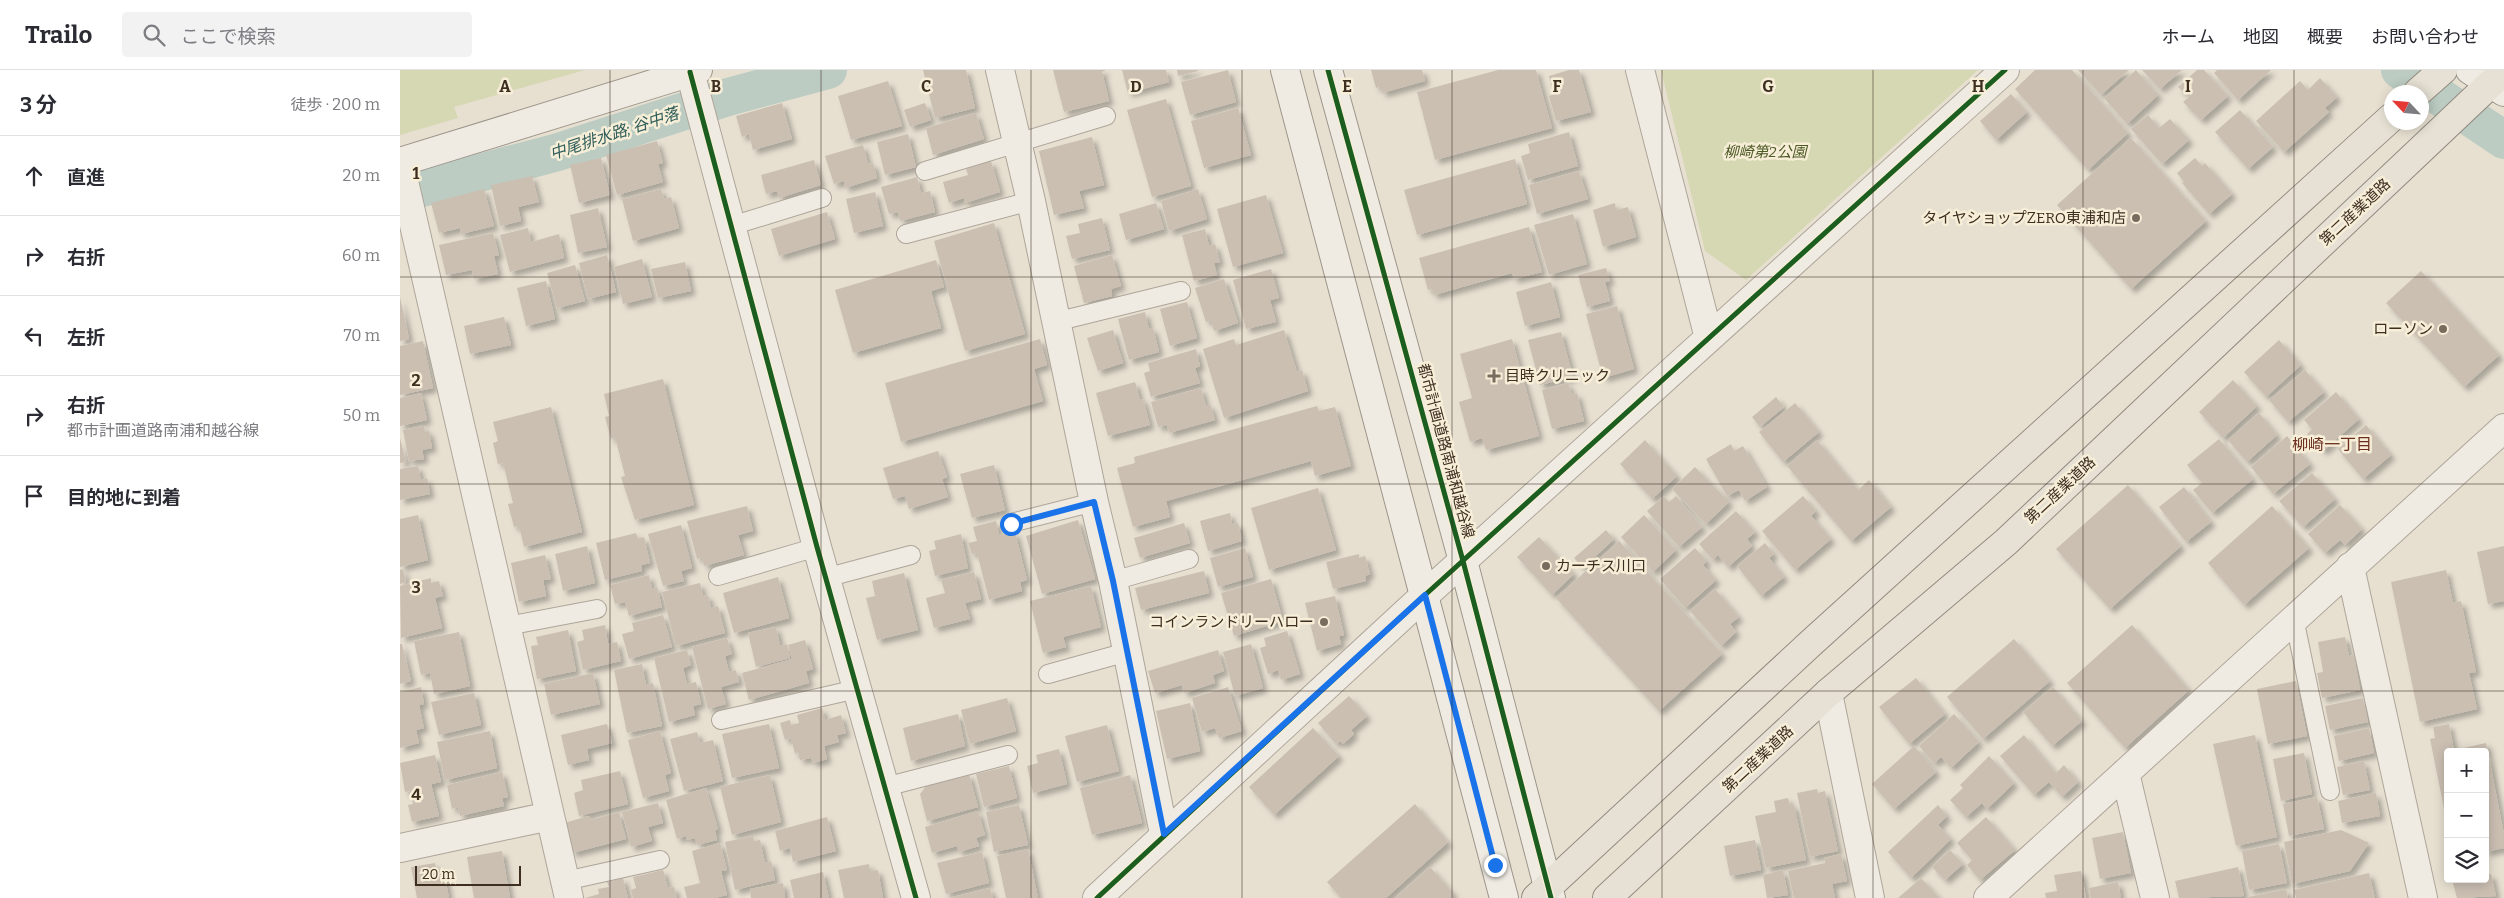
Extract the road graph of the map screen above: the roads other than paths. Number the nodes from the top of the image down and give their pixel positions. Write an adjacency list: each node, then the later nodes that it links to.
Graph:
1 (1000, 70): 10 (street)
2 (1285, 70): 31 (street)
3 (1328, 70): 26 (street, 都市計画道路南浦和越谷線)
4 (1640, 70): 19 (street)
5 (2005, 70): 19 (street)
6 (694, 71): 11 (street); 15 (street)
7 (2489, 83): 38 (main road, 第二産業道路)
8 (1106, 116): 10 (lane)
9 (2384, 124): 49 (main road)
10 (1017, 143): 12 (lane); 14 (street)
11 (400, 163): 34 (street)
12 (926, 171)
13 (822, 198): 15 (lane)
14 (1031, 201): 16 (lane); 18 (street)
15 (731, 226): 23 (street)
16 (906, 234)
17 (1181, 292): 18 (lane)
18 (1055, 322): 21 (street)
19 (1709, 338): 26 (street)
20 (2504, 428): 27 (street)
21 (1094, 502): 22 (lane); 30 (street)
22 (1011, 524)
23 (817, 547): 28 (lane); 29 (street)
24 (910, 555): 29 (lane)
25 (1189, 559): 30 (lane)
26 (1463, 561): 31 (street); 49 (street, 都市計画道路南浦和越谷線)
27 (2350, 568): 33 (street); 57 (street)
28 (718, 576)
29 (826, 578): 37 (street)
30 (1113, 581): 35 (street)
31 (1425, 595): 45 (street); 52 (street)
32 (597, 609): 34 (lane)
33 (2294, 618): 41 (street); 43 (lane)
34 (507, 626): 44 (street)
35 (1127, 652): 36 (lane); 45 (street)
36 (1048, 674)
37 (857, 689): 39 (lane); 42 (street)
38 (1828, 694): 53 (main road, 第二産業道路); 54 (street)
39 (721, 720)
40 (1008, 755): 42 (lane)
41 (2125, 772): 55 (street); 56 (street)
42 (885, 787): 50 (street)
43 (2330, 791)
44 (550, 816): 46 (street); 48 (street)
45 (1164, 834): 51 (street)
46 (401, 843)
47 (660, 860): 48 (lane)
48 (567, 889)
49 (1545, 894)
50 (916, 898)
51 (1097, 898)
52 (1504, 898)
53 (1608, 898)
54 (1870, 898)
55 (1988, 898)
56 (2155, 898)
57 (2423, 898)

